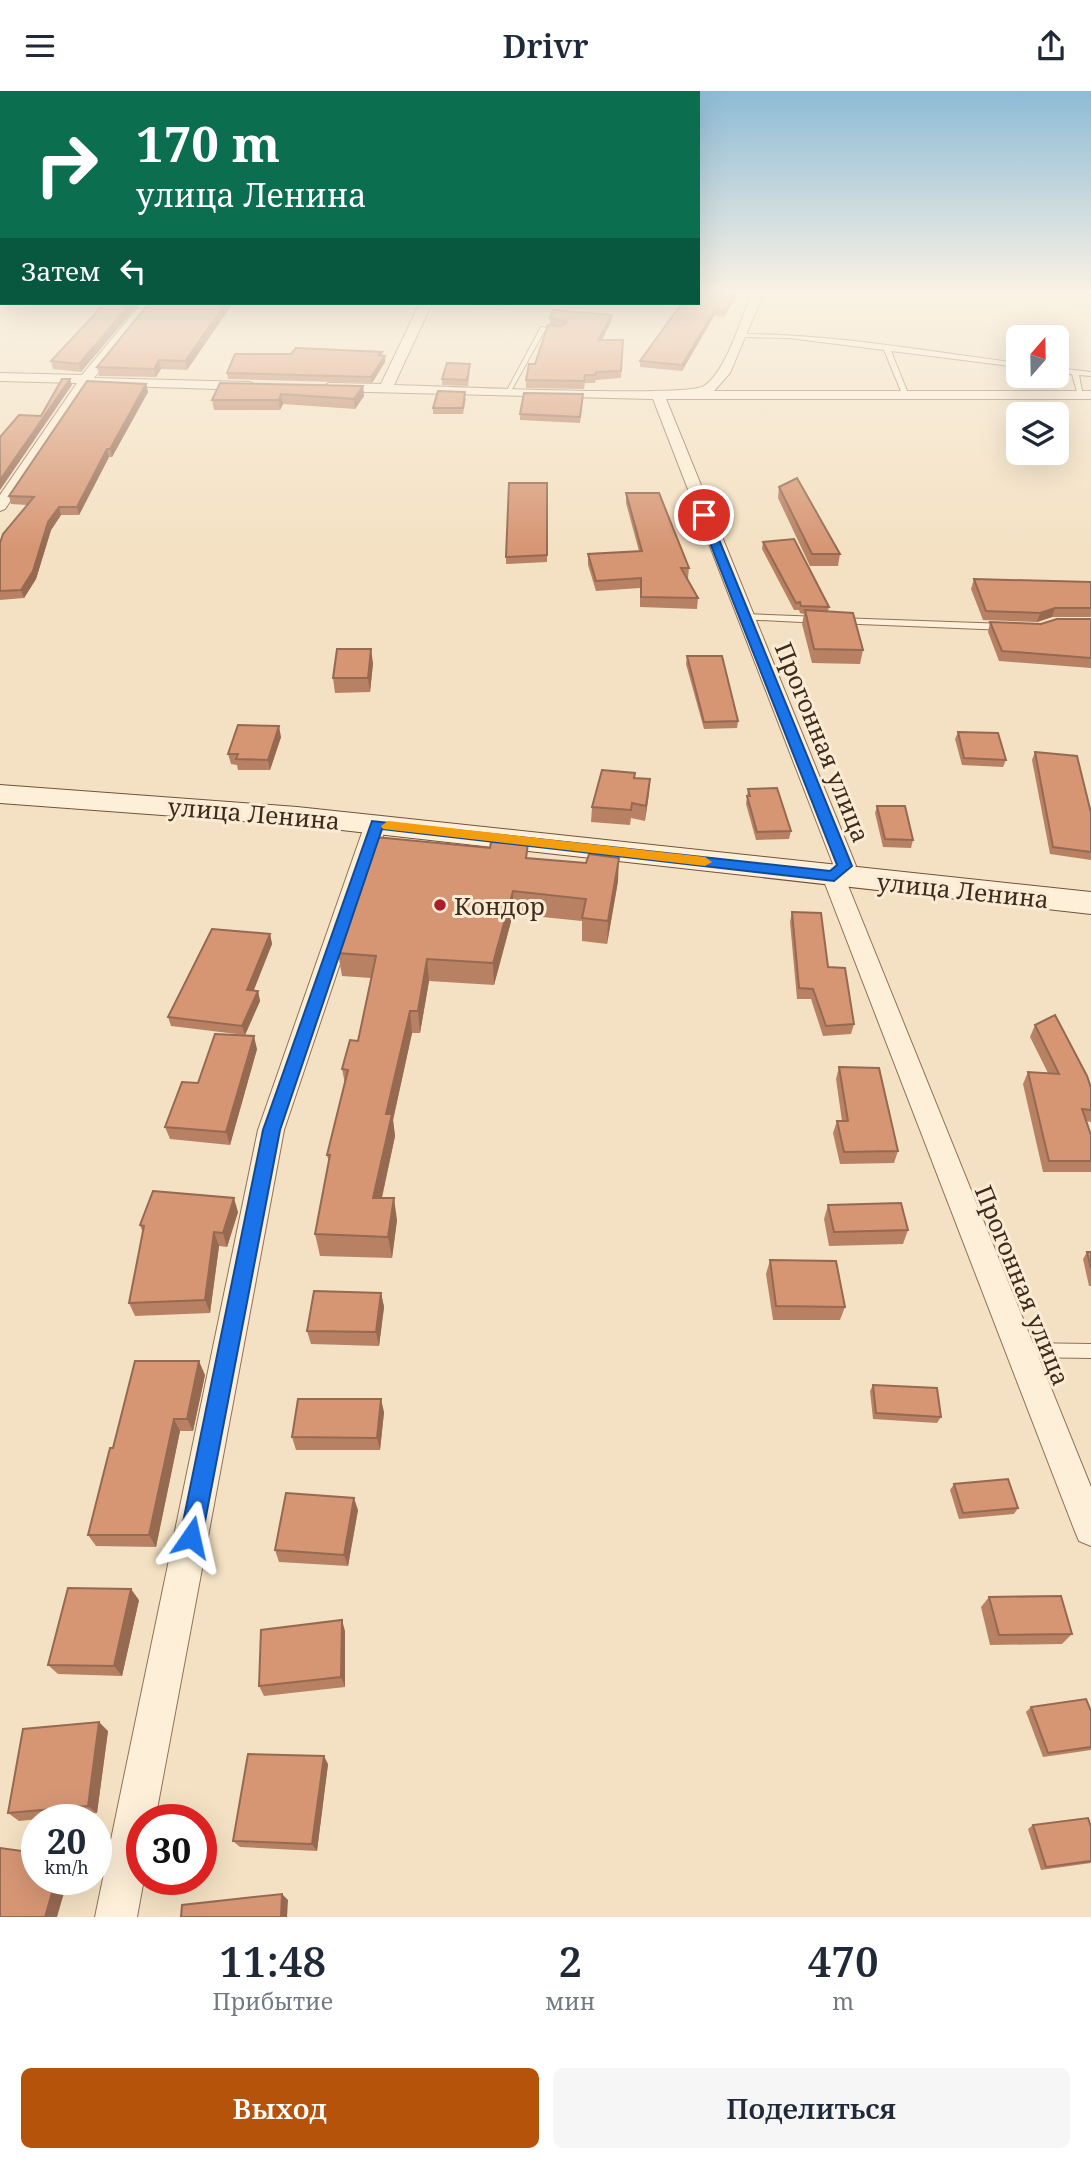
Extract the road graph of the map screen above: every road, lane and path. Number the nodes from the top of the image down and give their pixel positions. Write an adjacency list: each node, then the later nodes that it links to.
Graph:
1 (9, 377): 7 (street)
2 (391, 377): 10 (street)
3 (516, 377): 11 (lane)
4 (719, 377): 12 (street)
5 (898, 377): 14 (lane)
6 (1077, 377): 13 (lane)
7 (86, 379): 8 (street); 15 (street)
8 (262, 386)
9 (317, 387): 10 (street)
10 (386, 388): 11 (street)
11 (508, 391): 12 (street)
12 (658, 395): 14 (street); 16 (street, Прогонная улица)
13 (1086, 395): 14 (street)
14 (905, 396)
15 (0, 506)
16 (744, 617): 17 (lane); 20 (street, Прогонная улица)
17 (1014, 627)
18 (0, 794): 19 (street, улица Ленина)
19 (376, 824): 20 (street, улица Ленина); 25 (street)
20 (834, 876): 21 (street, улица Ленина); 22 (street, Прогонная улица)
21 (1091, 903)
22 (1020, 1350): 23 (lane); 24 (street, Прогонная улица)
23 (1091, 1351)
24 (1091, 1529)
25 (116, 1917)

